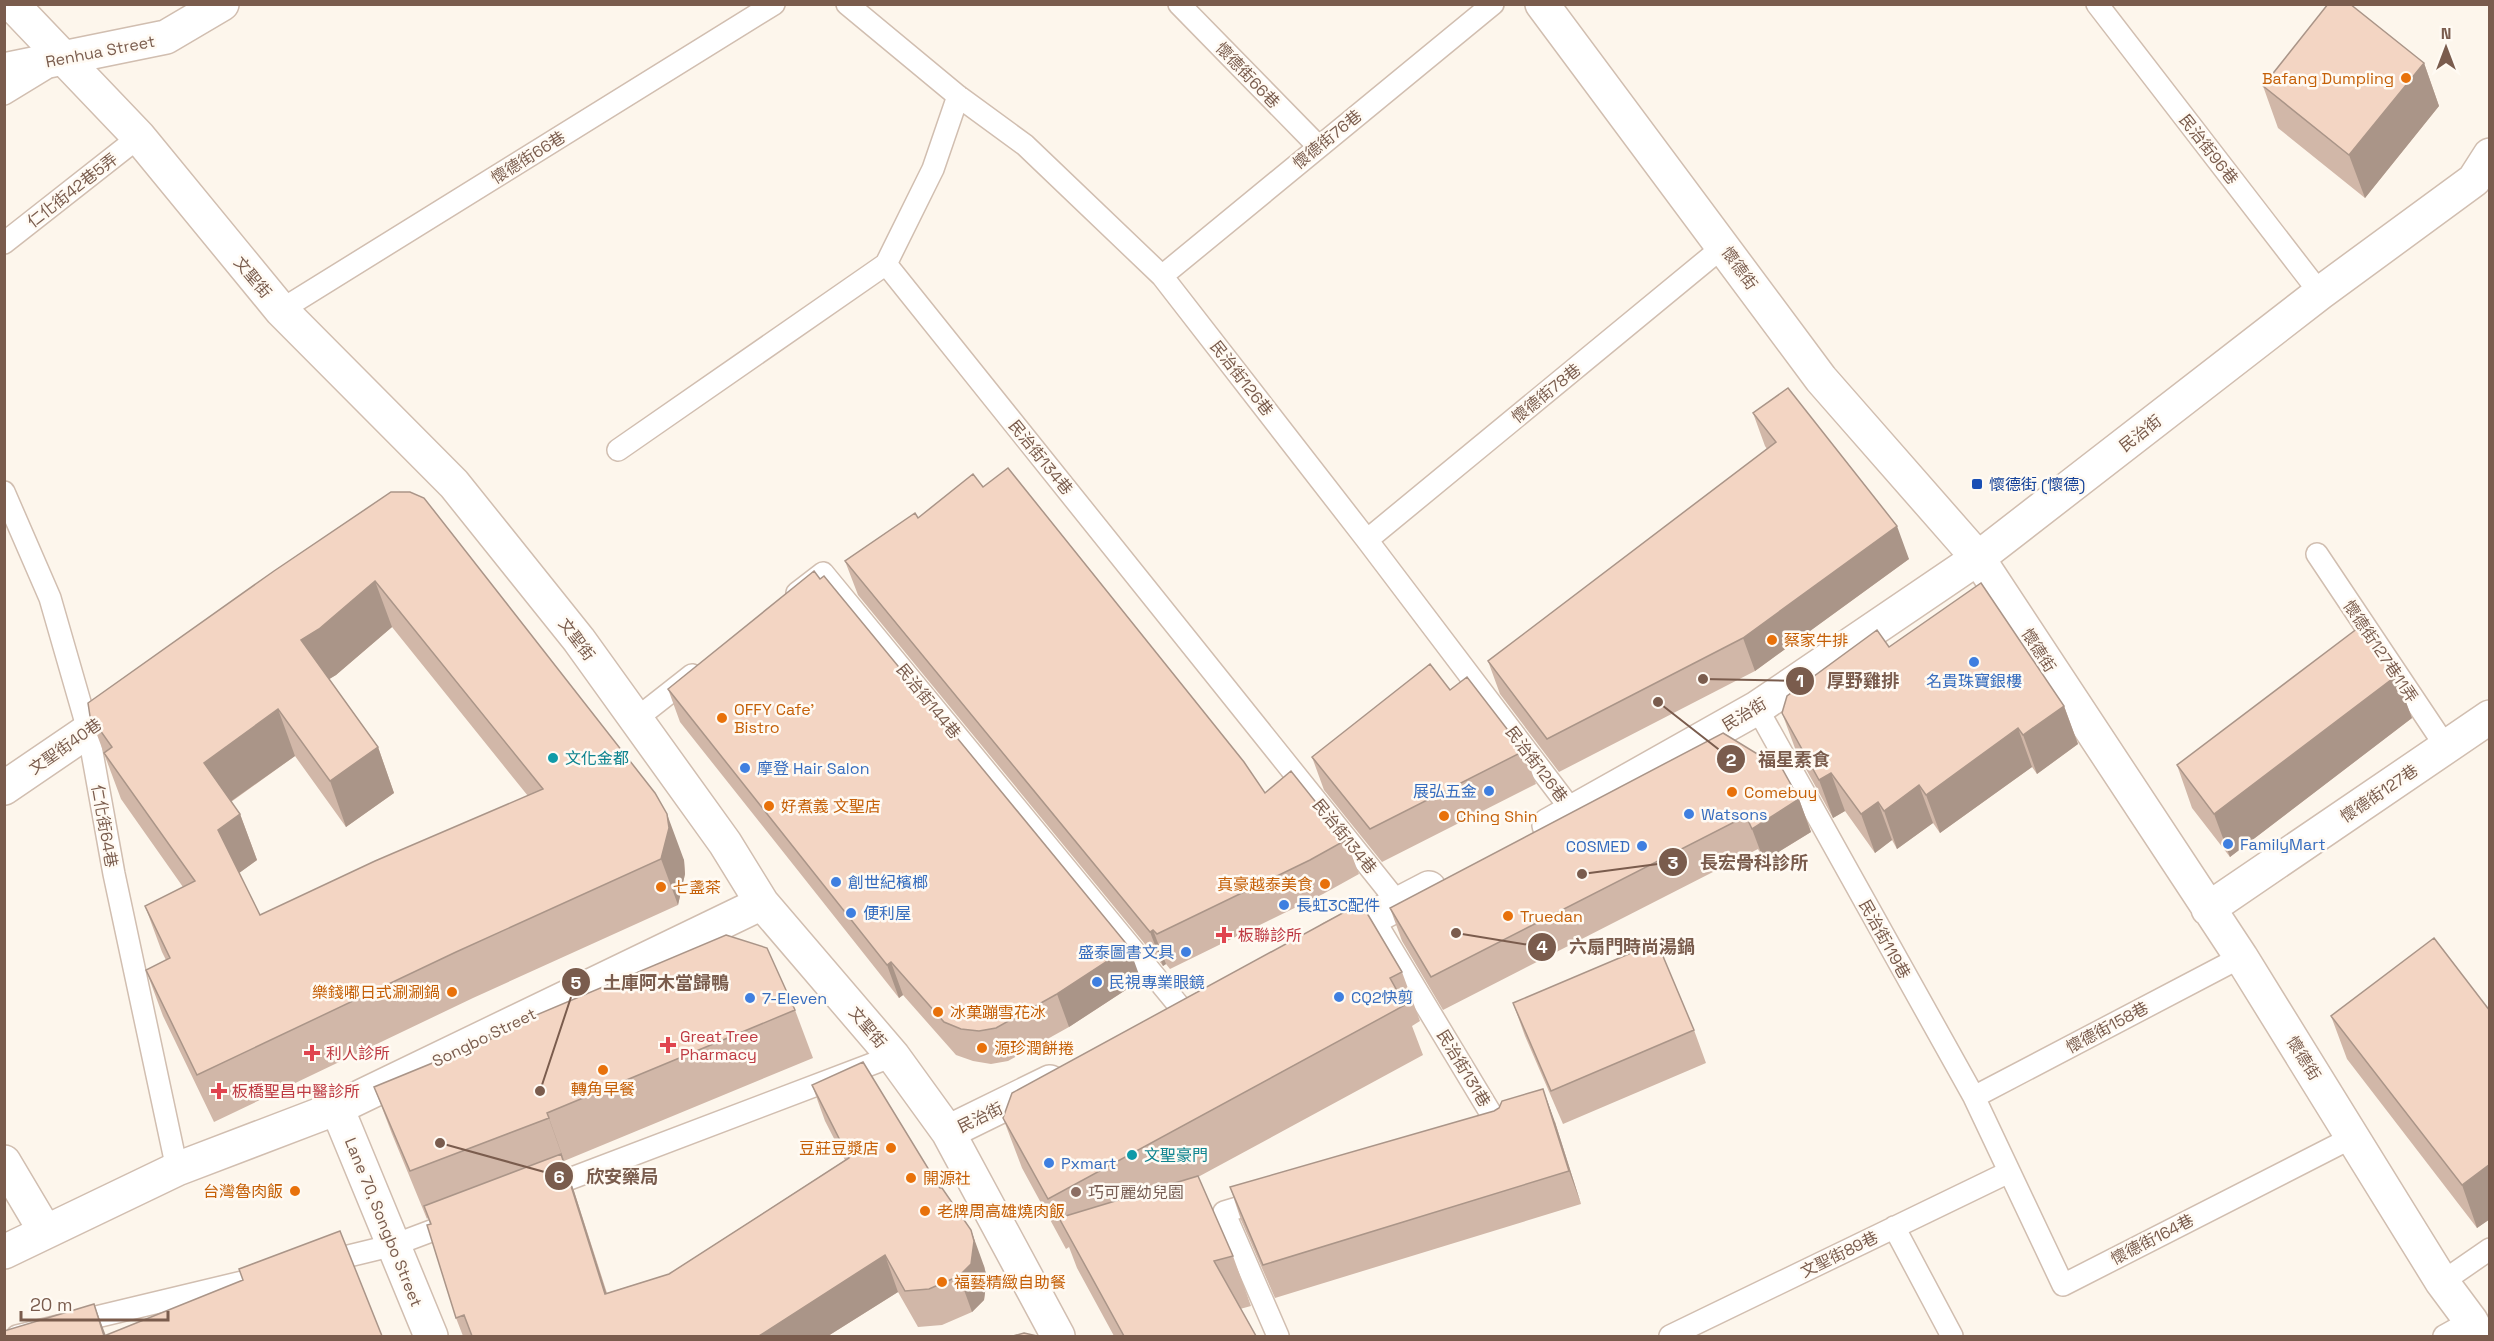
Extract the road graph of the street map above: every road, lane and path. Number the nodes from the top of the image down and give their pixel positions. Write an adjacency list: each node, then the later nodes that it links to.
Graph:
1 (12, 4): 9 (street, 文聖街)
2 (222, 4): 9 (street, Renhua Street)
3 (774, 4): 21 (lane, 懷德街66巷)
4 (847, 4): 12 (lane, 民治街126巷)
5 (1179, 4): 14 (lane, 懷德街66巷)
6 (1493, 4): 14 (lane, 懷德街76巷)
7 (1542, 4): 17 (street, 懷德街)
8 (2097, 4): 20 (lane, 民治街96巷)
9 (64, 57): 10 (street, Renhua Street); 11 (lane); 13 (street, 文聖街)
10 (4, 70)
11 (4, 94)
12 (958, 96): 18 (lane); 19 (lane, 民治街126巷)
13 (139, 137): 16 (lane, 仁化街42巷5弄); 21 (street, 文聖街)
14 (1318, 146): 19 (lane, 懷德街76巷)
15 (2484, 178): 20 (street, 民治街)
16 (4, 243)
17 (1724, 246): 26 (lane, 懷德街78巷); 28 (street, 懷德街)
18 (886, 264): 22 (lane); 43 (lane, 民治街134巷)
19 (1162, 276): 26 (lane, 民治街126巷)
20 (2320, 293): 28 (street, 民治街)
21 (281, 310): 23 (street, 文聖街)
22 (618, 450)
23 (454, 484): 25 (street); 34 (street, 文聖街)
24 (4, 492): 35 (lane, 仁化街64巷)
25 (426, 503)
26 (1367, 540): 38 (lane, 民治街126巷)
27 (2316, 554): 36 (lane, 懷德街127巷11弄)
28 (1978, 558): 32 (street, 民治街); 42 (street, 懷德街)
29 (786, 602): 47 (lane, 民治街144巷)
30 (711, 661): 34 (lane)
31 (157, 684): 35 (street, 文聖街40巷)
32 (1757, 708): 38 (street, 民治街); 50 (lane, 民治街119巷)
33 (2490, 717): 36 (street, 懷德街127巷)
34 (636, 719): 41 (street, 文聖街)
35 (88, 730): 37 (street, 文聖街40巷); 56 (lane, 仁化街64巷)
36 (2446, 747): 42 (street, 懷德街127巷)
37 (4, 788)
38 (1573, 812): 39 (street, 民治街)
39 (1522, 839)
40 (1450, 877): 43 (street)
41 (762, 903): 48 (street, 文聖街); 51 (street, Songbo Street)
42 (2208, 909): 45 (street, 懷德街)
43 (1386, 911): 44 (street); 54 (lane, 民治街131巷)
44 (1300, 955)
45 (2241, 957): 50 (lane, 懷德街158巷); 53 (street, 懷德街)
46 (1216, 998): 47 (street)
47 (1171, 1021)
48 (893, 1056): 52 (street, 文聖街); 58 (lane)
49 (1077, 1068): 52 (street, 民治街)
50 (1974, 1097): 57 (lane, 民治街119巷)
51 (337, 1108): 56 (street, Songbo Street); 63 (street, Lane 70, Songbo Street)
52 (948, 1132): 70 (street, 文聖街)
53 (2353, 1137): 57 (lane, 懷德街164巷); 68 (street, 懷德街)
54 (1480, 1138)
55 (4, 1162): 62 (street)
56 (177, 1169): 62 (street, Songbo Street)
57 (2008, 1172): 61 (lane, 文聖街89巷)
58 (527, 1195)
59 (1279, 1196): 73 (lane)
60 (472, 1216): 63 (lane)
61 (1894, 1227): 74 (lane, 文聖街89巷); 75 (lane)
62 (45, 1231): 65 (street, Songbo Street)
63 (394, 1245): 66 (lane); 72 (street, Lane 70, Songbo Street)
64 (2490, 1250): 68 (lane)
65 (4, 1252)
66 (303, 1267)
67 (280, 1273): 71 (lane)
68 (2442, 1282): 69 (street, 懷德街)
69 (2465, 1331)
70 (1053, 1335)
71 (17, 1336)
72 (431, 1336)
73 (1278, 1336)
74 (1670, 1336)
75 (1952, 1336)

